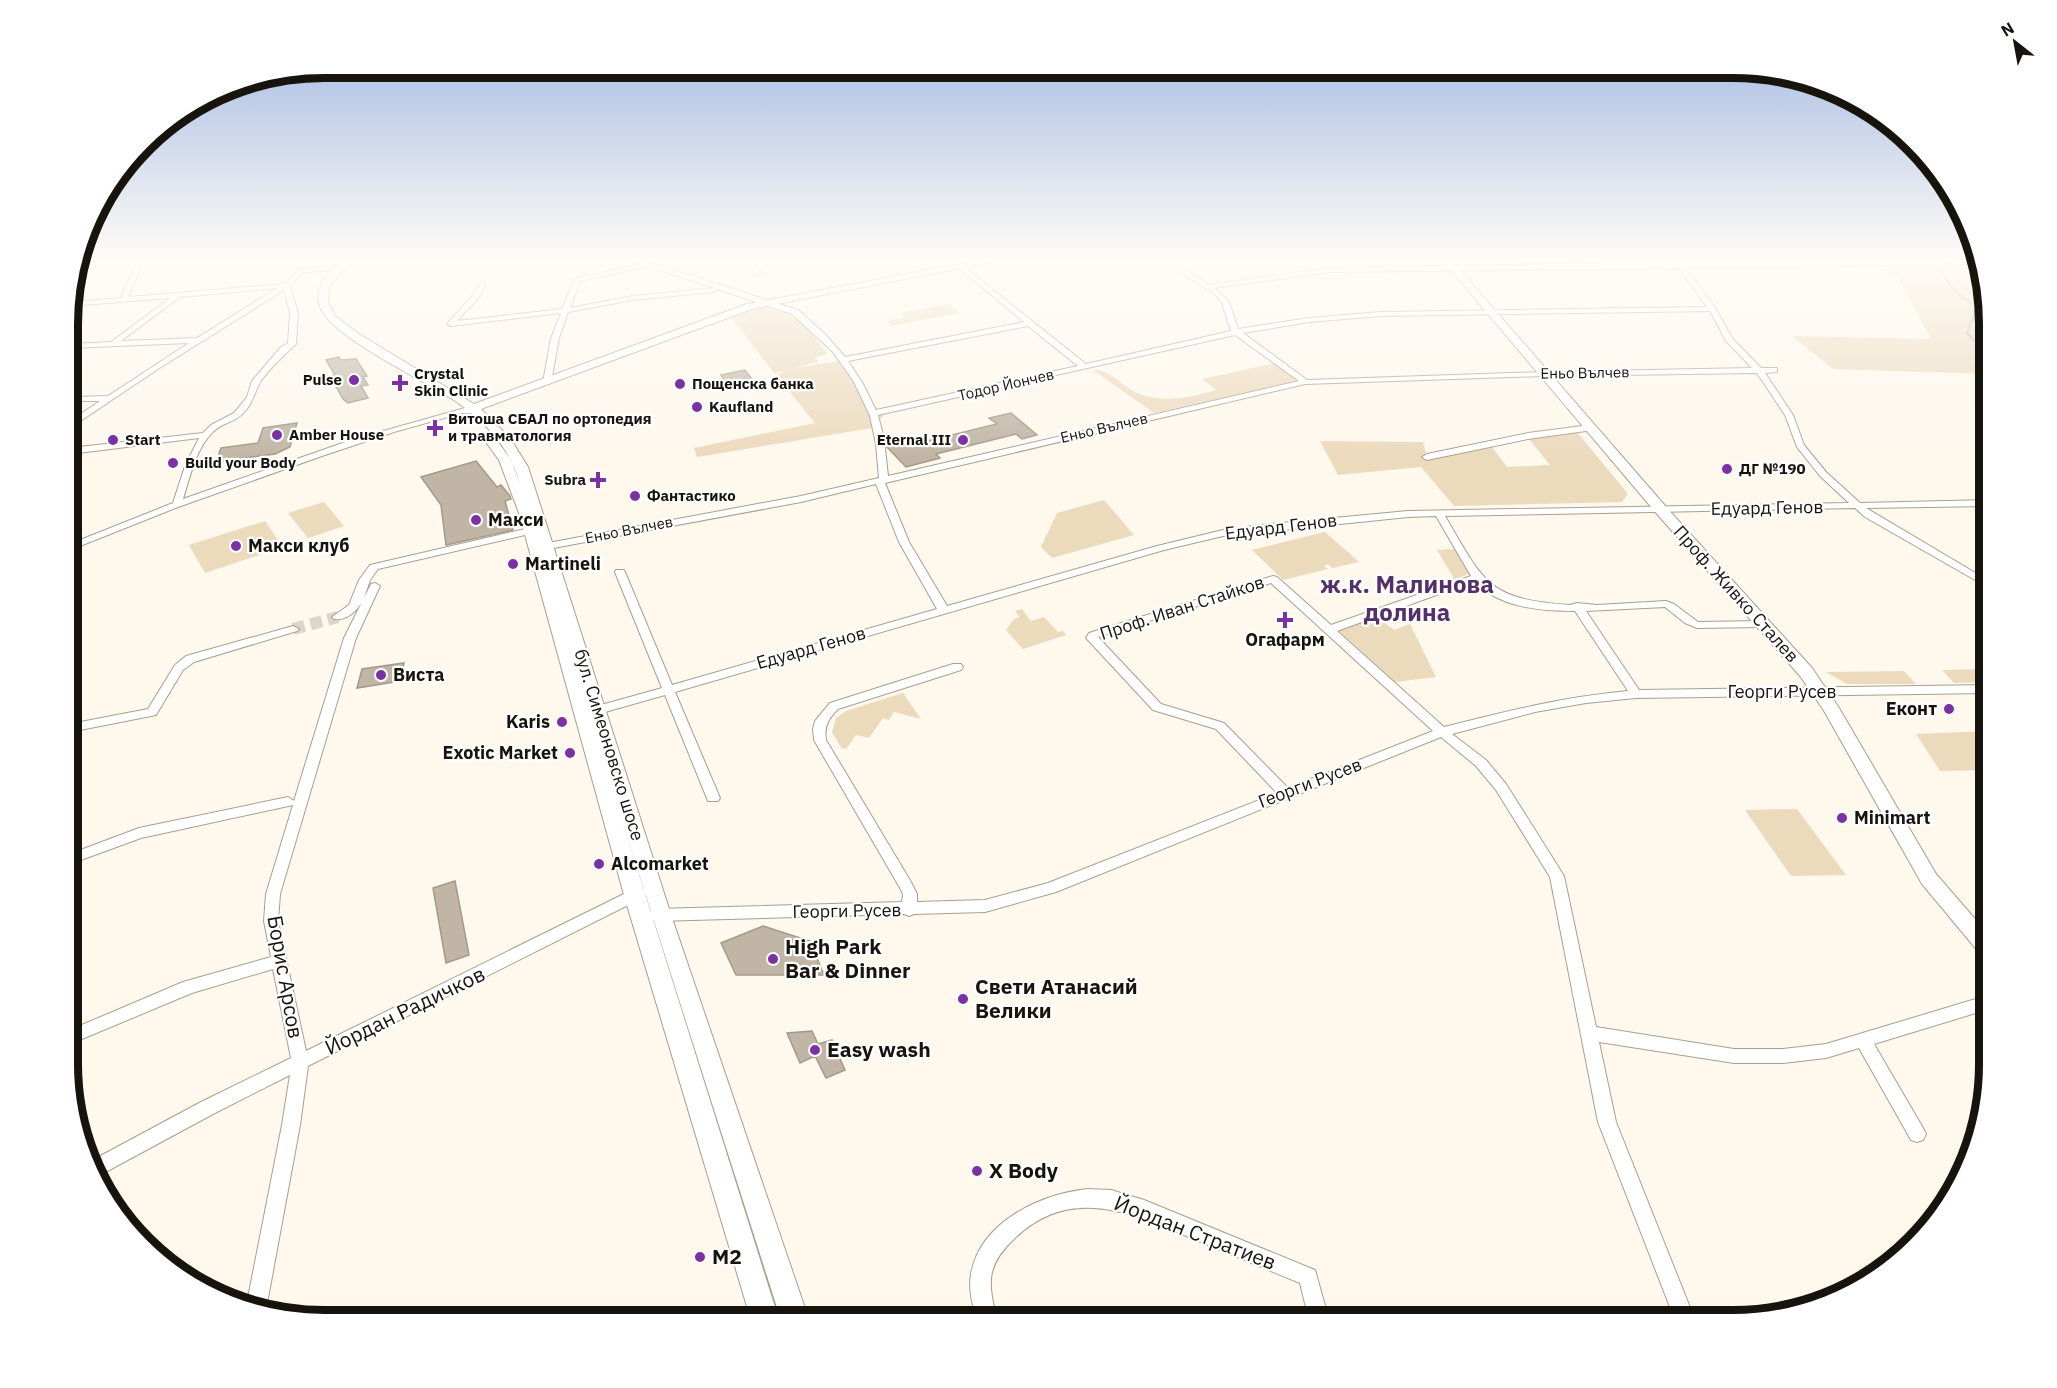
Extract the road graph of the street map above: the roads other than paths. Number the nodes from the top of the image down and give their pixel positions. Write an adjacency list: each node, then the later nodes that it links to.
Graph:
1 (136, 327): 17 (street)
2 (220, 327): 16 (street)
3 (293, 327): 32 (street)
4 (330, 327): 28 (main road, бул. Симеоновско шосе)
5 (344, 327): 28 (main road, бул. Симеоновско шосе)
6 (559, 327): 24 (street)
7 (697, 327): 24 (main road)
8 (814, 327): 19 (street)
9 (1011, 327): 19 (street)
10 (1035, 327): 20 (street)
11 (1234, 327): 15 (street)
12 (1260, 327): 15 (street, Тодор Йончев)
13 (1504, 327): 23 (main road, Проф. Живко Сталев)
14 (1722, 327): 21 (street)
15 (1235, 331): 20 (street, Тодор Йончев); 25 (street)
16 (198, 340): 17 (street); 26 (street)
17 (116, 342): 18 (street)
18 (78, 345)
19 (845, 359): 29 (street)
20 (1084, 367): 29 (street, Тодор Йончев)
21 (1757, 369): 22 (street, Еньо Вълчев); 23 (street, Еньо Вълчев); 38 (street)
22 (1774, 370)
23 (1544, 374): 25 (street, Еньо Вълчев); 31 (main road, Проф. Живко Сталев)
24 (547, 382): 28 (main road)
25 (1305, 382): 35 (street, Еньо Вълчев)
26 (108, 398): 27 (street); 30 (street)
27 (78, 399)
28 (470, 410): 37 (street); 41 (main road, бул. Симеоновско шосе)
29 (872, 414): 35 (street)
30 (78, 419)
31 (1590, 428): 34 (street); 39 (main road, Проф. Живко Сталев)
32 (206, 435): 33 (street); 37 (street)
33 (78, 450)
34 (1427, 457)
35 (882, 480): 43 (street, Еньо Вълчев); 49 (street)
36 (1979, 503): 38 (street, Едуард Генов)
37 (177, 504): 42 (street)
38 (1857, 506): 39 (street, Едуард Генов); 46 (street)
39 (1662, 511): 40 (street, Едуард Генов); 51 (main road, Проф. Живко Сталев)
40 (1439, 514): 45 (street); 49 (street, Едуард Генов)
41 (537, 530): 43 (main road, бул. Симеоновско шосе); 50 (street); 67 (main road, бул. Симеоновско шосе)
42 (78, 544)
43 (548, 546): 59 (main road, бул. Симеоновско шосе)
44 (620, 572): 56 (street)
45 (1477, 577): 48 (street); 53 (street)
46 (1979, 579)
47 (375, 586): 70 (street, Борис Арсов)
48 (1577, 606): 51 (street); 58 (street)
49 (943, 609): 56 (street, Едуард Генов)
50 (338, 617)
51 (1763, 624): 57 (main road, Проф. Живко Сталев)
52 (293, 629): 60 (street)
53 (1331, 629): 61 (street); 62 (street, Проф. Иван Стайков)
54 (957, 667): 68 (street)
55 (1979, 689): 57 (street, Георги Русев)
56 (667, 690): 59 (street, Едуард Генов); 63 (street)
57 (1819, 691): 58 (street, Георги Русев); 69 (main road, Проф. Живко Сталев)
58 (1636, 694): 61 (street, Георги Русев)
59 (598, 710): 66 (main road, бул. Симеоновско шосе)
60 (78, 726)
61 (1442, 732): 62 (street, Георги Русев); 72 (street)
62 (1284, 793): 68 (street, Георги Русев)
63 (713, 798)
64 (288, 802): 65 (street)
65 (78, 856)
66 (653, 886): 67 (main road, бул. Симеоновско шосе); 67 (street, Йордан Радичков)
67 (645, 909): 68 (street, Георги Русев); 75 (street, Йордан Радичков); 79 (main road, бул. Симеоновско шосе); 80 (main road, бул. Симеоновско шосе)
68 (909, 910)
69 (1979, 938)
70 (278, 962): 73 (street); 75 (street, Борис Арсов)
71 (1979, 1005): 74 (street)
72 (1589, 1033): 74 (street); 83 (street)
73 (78, 1034)
74 (1863, 1040): 76 (street)
75 (300, 1063): 77 (street, Йордан Радичков); 78 (street, Борис Арсов)
76 (1917, 1134)
77 (100, 1166)
78 (258, 1301)
79 (762, 1310)
80 (791, 1310)
81 (985, 1310): 82 (street, Йордан Стратиев)
82 (1316, 1310)
83 (1681, 1310)

